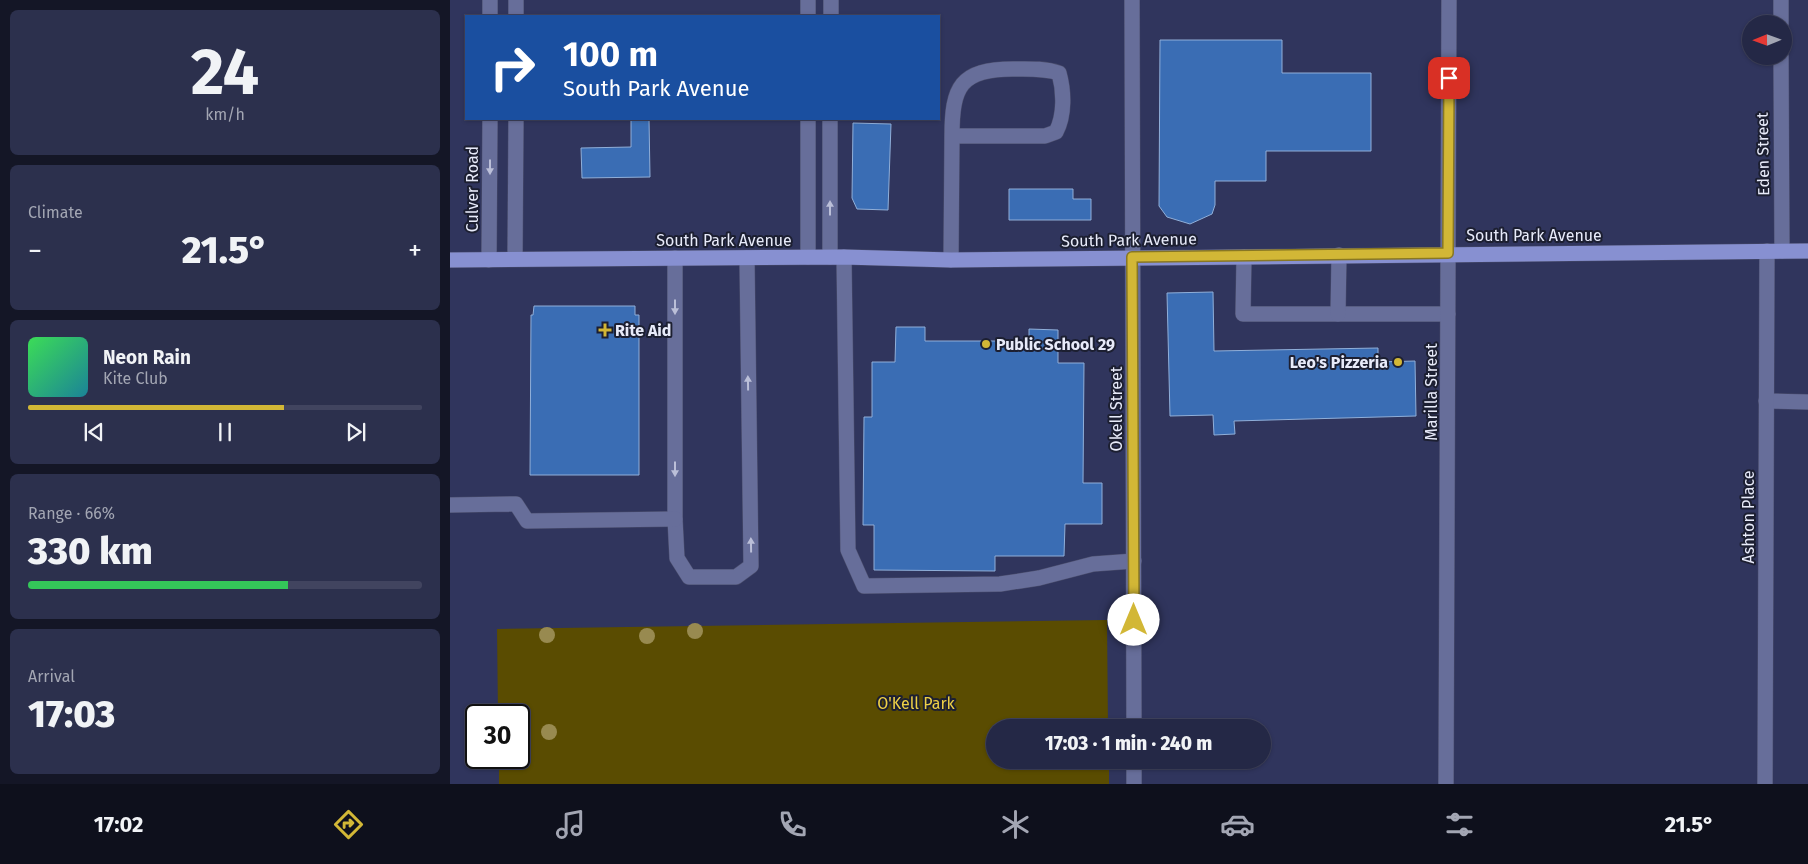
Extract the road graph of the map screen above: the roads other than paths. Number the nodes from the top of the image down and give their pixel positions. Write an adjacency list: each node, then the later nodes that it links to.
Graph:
1 (490, 0): 8 (street)
2 (516, 0): 9 (street)
3 (808, 0): 10 (street)
4 (831, 0): 11 (street)
5 (1132, 0): 25 (street, Okell Street)
6 (1449, 0): 21 (street, Marilla Street)
7 (1781, 0): 12 (street)
8 (490, 15)
9 (516, 15)
10 (808, 15)
11 (831, 15)
12 (1781, 15)
13 (1780, 65): 19 (street, Eden Street)
14 (490, 120): 31 (street, Culver Road, one-way to 31)
15 (516, 120): 29 (street)
16 (808, 120): 23 (street)
17 (830, 120): 24 (street, one-way to 17)
18 (952, 136): 18 (street); 32 (street)
19 (1774, 251): 20 (main road, South Park Avenue); 21 (main road, South Park Avenue); 35 (street, Ashton Place)
20 (1808, 251)
21 (1448, 253): 22 (main road, South Park Avenue); 34 (street, Marilla Street)
22 (1339, 255): 26 (main road, South Park Avenue); 33 (street)
23 (808, 257): 24 (main road, South Park Avenue); 28 (main road, South Park Avenue)
24 (837, 257): 32 (main road, South Park Avenue); 39 (street)
25 (1132, 257): 26 (main road, South Park Avenue); 32 (main road, South Park Avenue); 39 (street, Okell Street)
26 (1244, 257): 33 (street)
27 (675, 258): 28 (main road, South Park Avenue); 29 (main road, South Park Avenue); 38 (street, one-way to 38)
28 (747, 258): 38 (street, one-way to 28)
29 (515, 259): 31 (main road, South Park Avenue)
30 (450, 260): 31 (main road, South Park Avenue)
31 (489, 260)
32 (951, 260)
33 (1338, 314): 34 (street)
34 (1448, 314): 43 (street, Marilla Street)
35 (1766, 402): 36 (street); 44 (street, Ashton Place)
36 (1808, 402)
37 (450, 505): 38 (street)
38 (675, 519)
39 (1134, 560): 40 (street, Okell Street)
40 (1134, 719)
41 (1134, 769): 42 (street)
42 (1134, 784)
43 (1446, 784)
44 (1765, 784)

